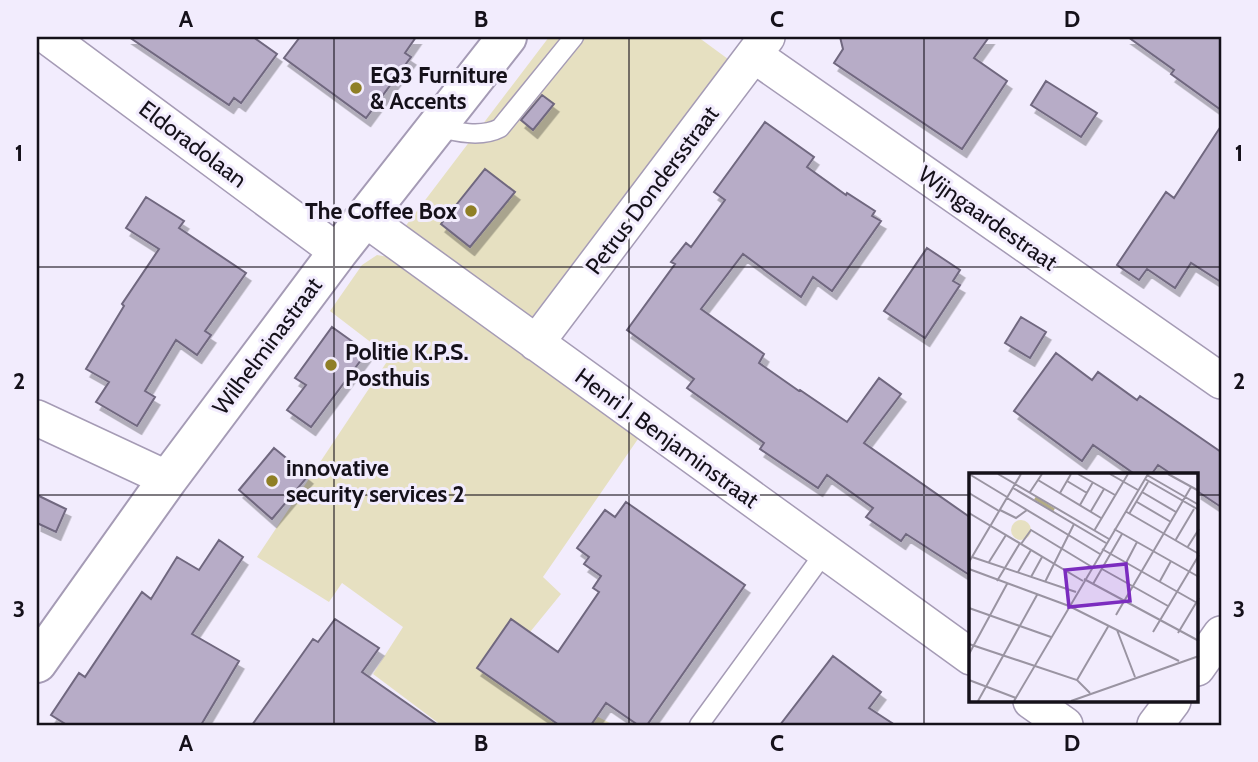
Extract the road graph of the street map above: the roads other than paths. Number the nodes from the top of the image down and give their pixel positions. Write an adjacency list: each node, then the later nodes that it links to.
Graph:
1 (48, 37): 7 (street, Eldoradolaan)
2 (507, 37): 5 (street, Wilhelminastraat)
3 (574, 37): 5 (lane)
4 (761, 46): 8 (street, Petrus Dondersstraat); 9 (street, Wijngaardestraat)
5 (436, 127): 6 (street, Wilhelminastraat)
6 (364, 218): 7 (street, Wilhelminastraat); 8 (street, Henri J. Benjaminstraat)
7 (338, 252): 11 (street, Wilhelminastraat)
8 (536, 343): 12 (street, Henri J. Benjaminstraat)
9 (1221, 381)
10 (37, 418): 11 (street)
11 (168, 479): 15 (street, Wilhelminastraat)
12 (825, 552): 14 (street, Henri J. Benjaminstraat); 19 (lane)
13 (1221, 634): 16 (street)
14 (969, 656)
15 (37, 663)
16 (1198, 667)
17 (1032, 702): 20 (street)
18 (1172, 702): 21 (street)
19 (699, 725)
20 (1065, 725)
21 (1155, 725)

